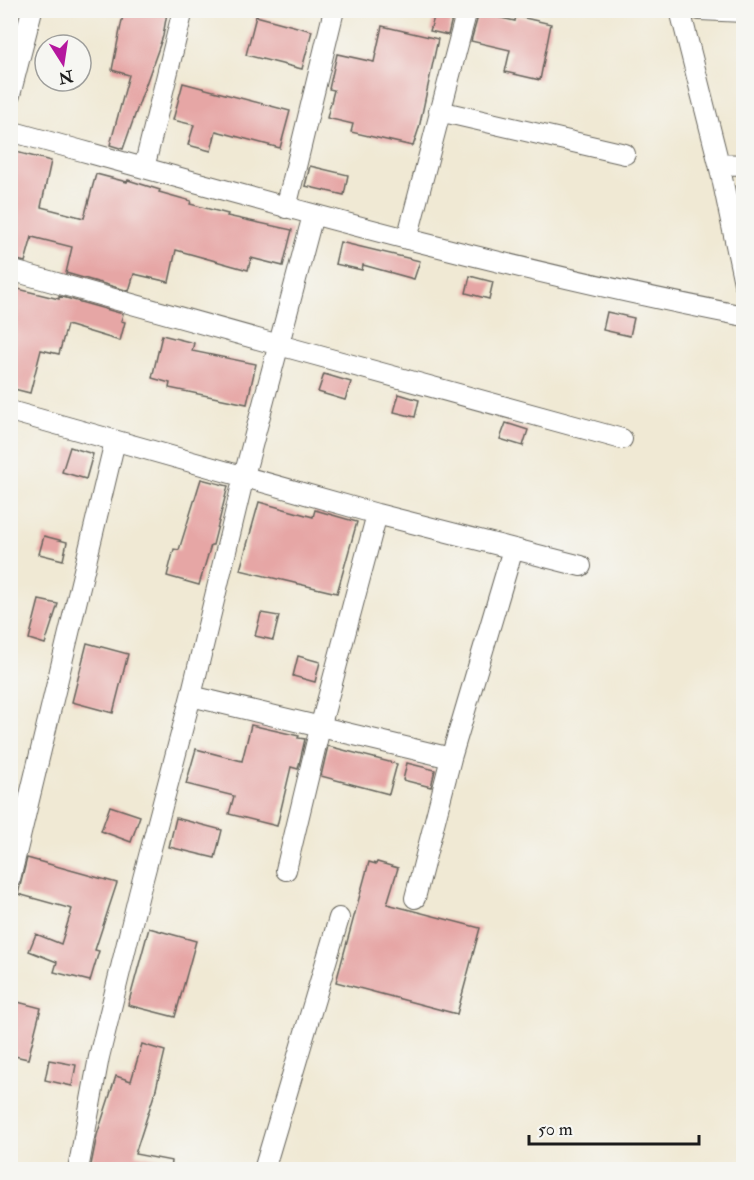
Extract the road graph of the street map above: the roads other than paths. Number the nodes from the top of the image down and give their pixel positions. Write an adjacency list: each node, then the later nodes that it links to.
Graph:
1 (32, 10): 8 (street)
2 (183, 10): 14 (street)
3 (334, 10): 15 (street)
4 (466, 10): 9 (street)
5 (680, 10): 12 (street)
6 (700, 10): 7 (street)
7 (744, 12)
8 (10, 95)
9 (439, 111): 11 (street); 17 (street)
10 (10, 131): 14 (street)
11 (626, 154)
12 (719, 164): 13 (street); 19 (street)
13 (744, 165)
14 (144, 168): 15 (street)
15 (286, 208): 16 (street)
16 (313, 215): 17 (street); 21 (street)
17 (407, 239): 20 (street)
18 (10, 270): 21 (street)
19 (744, 283)
20 (744, 316)
21 (279, 345): 23 (street); 25 (street)
22 (10, 411): 24 (street)
23 (622, 439)
24 (115, 441): 25 (street); 33 (street)
25 (244, 476): 26 (street); 29 (street)
26 (377, 514): 27 (street); 30 (street)
27 (513, 549): 28 (street); 31 (street)
28 (581, 566)
29 (191, 696): 30 (street); 36 (street)
30 (320, 728): 31 (street); 32 (street)
31 (451, 758): 34 (street)
32 (286, 870)
33 (10, 879)
34 (415, 898)
35 (339, 918): 37 (street)
36 (78, 1170)
37 (264, 1170)

